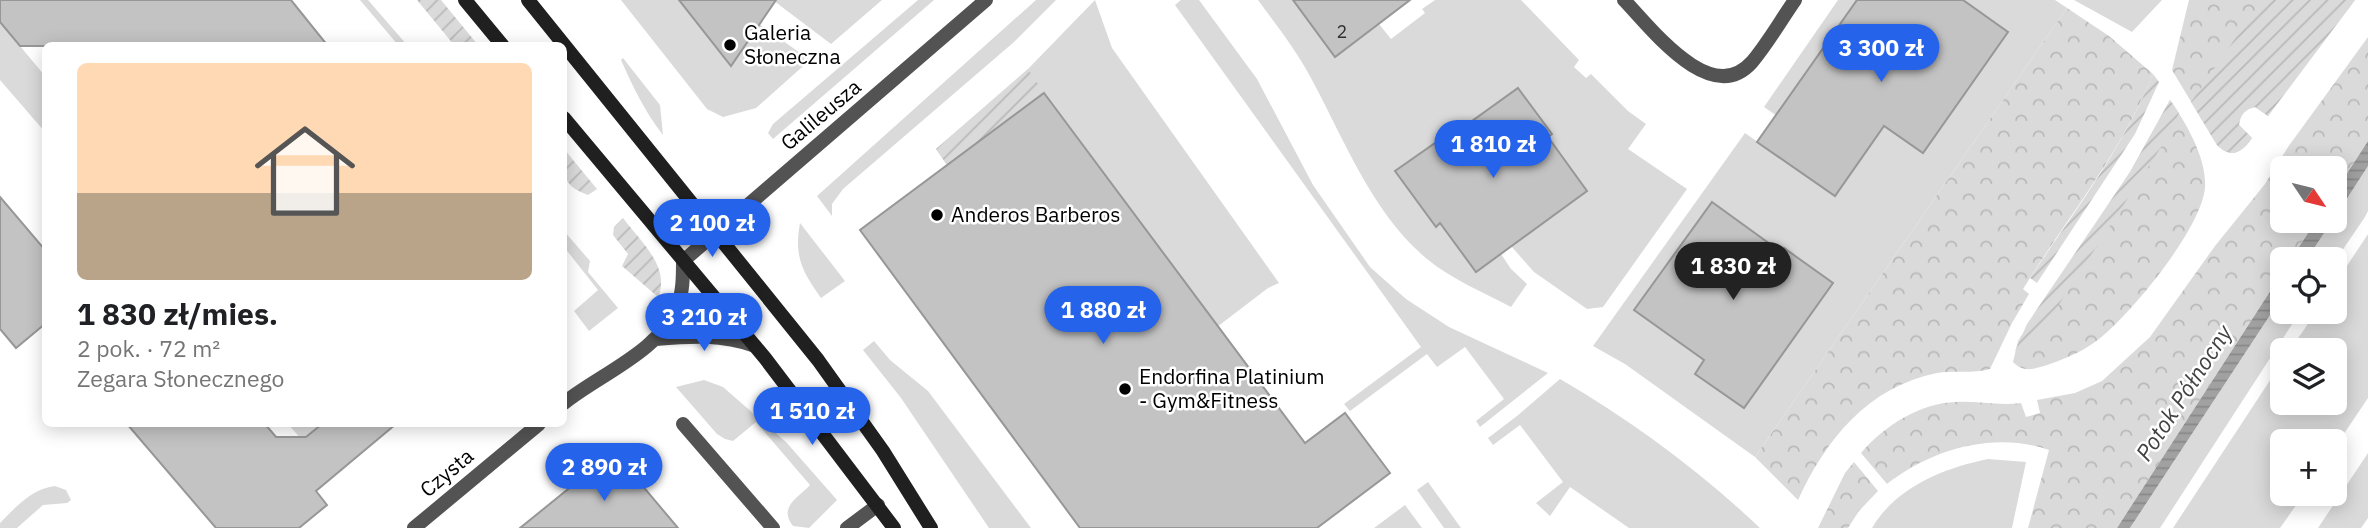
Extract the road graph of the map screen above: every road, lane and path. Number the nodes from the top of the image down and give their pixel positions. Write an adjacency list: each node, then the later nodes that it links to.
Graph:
1 (465, 0): 6 (street)
2 (528, 0): 7 (street)
3 (986, 0): 10 (street, Galileusza)
4 (1624, 0): 5 (street)
5 (1795, 0)
6 (500, 42)
7 (562, 42)
8 (567, 48): 10 (street)
9 (567, 122): 11 (street)
10 (716, 231): 11 (street, Galileusza); 22 (street)
11 (683, 261): 12 (street); 13 (street)
12 (656, 339): 13 (street); 14 (street)
13 (755, 346): 17 (street)
14 (567, 401)
15 (683, 424): 19 (street)
16 (535, 427): 18 (street, Czysta)
17 (878, 505): 20 (street); 21 (street)
18 (414, 528)
19 (774, 528)
20 (847, 528)
21 (894, 528)
22 (931, 528)

